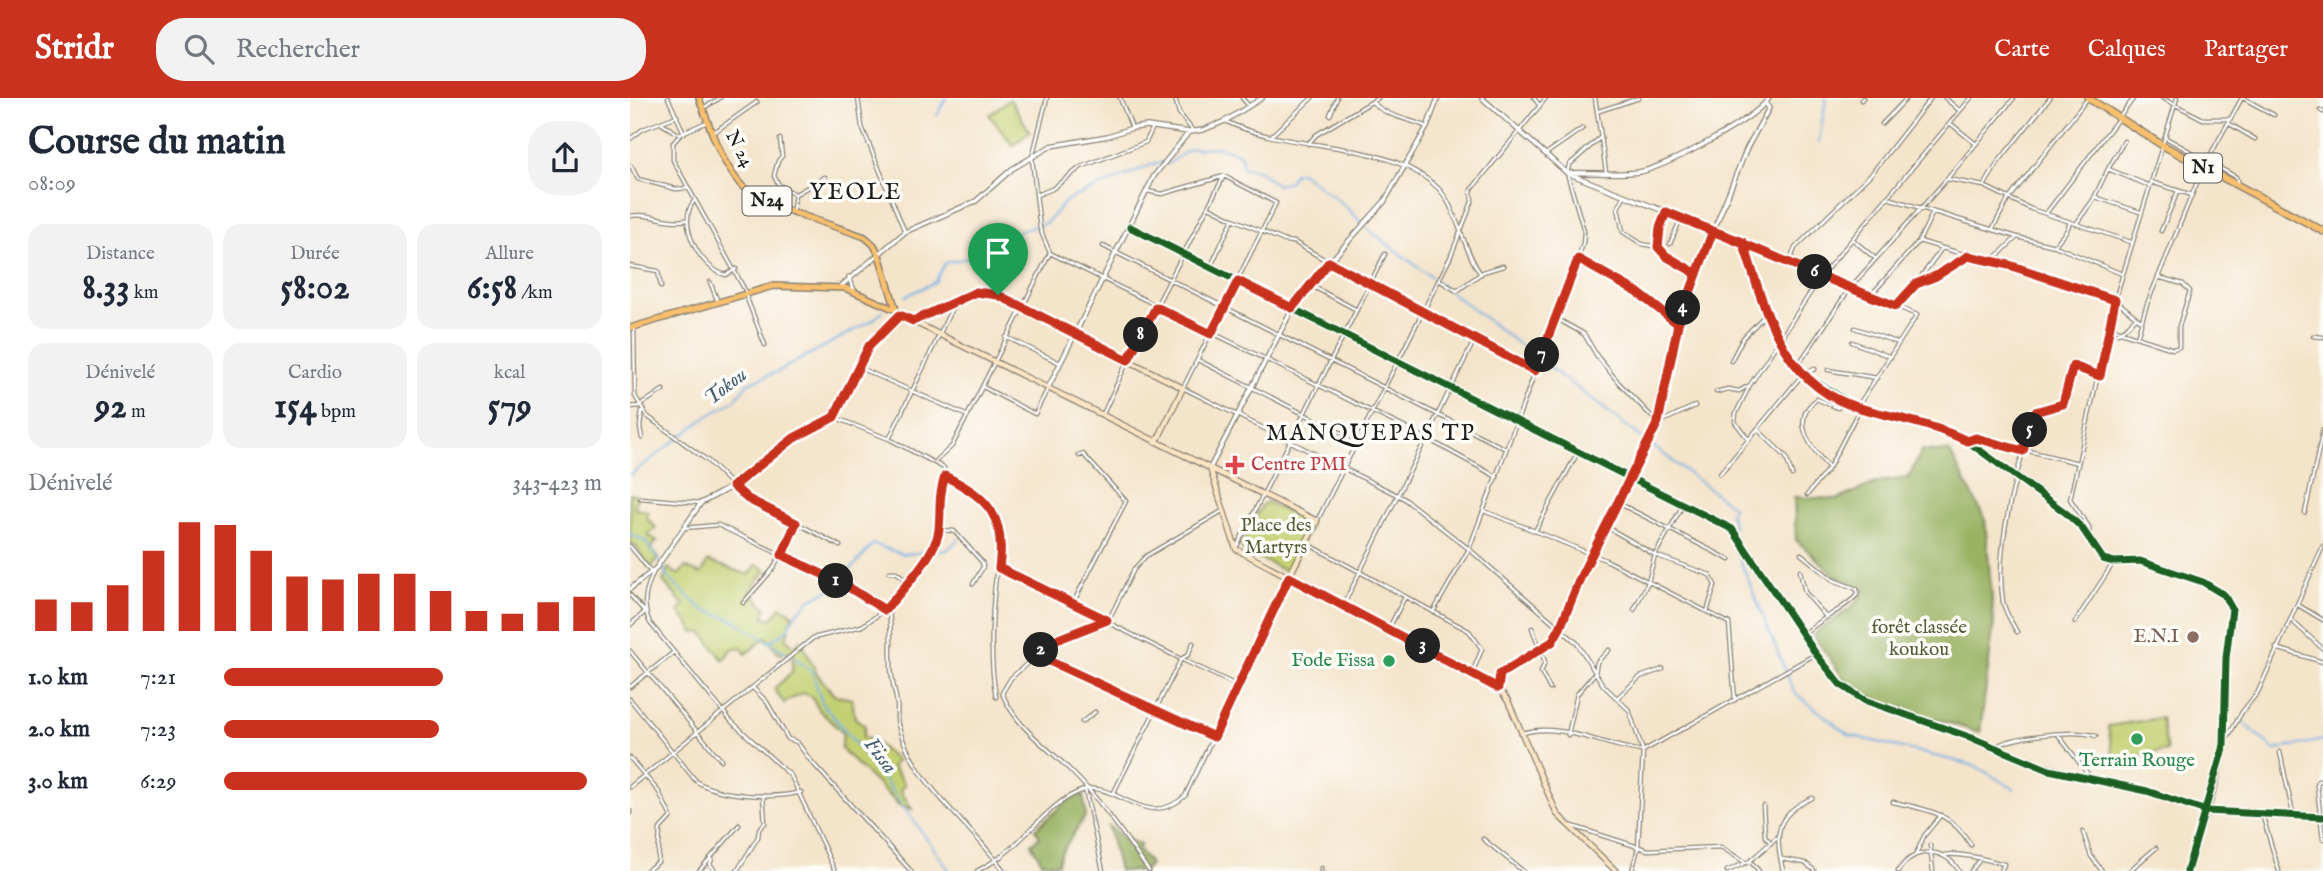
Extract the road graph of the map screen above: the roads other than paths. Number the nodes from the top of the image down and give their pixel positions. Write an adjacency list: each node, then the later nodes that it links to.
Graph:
1 (668, 98): 41 (street)
2 (699, 98): 36 (main road, N 24 / N24)
3 (720, 98): 36 (street)
4 (858, 98): 109 (street)
5 (1047, 98): 67 (street)
6 (1120, 98): 51 (street)
7 (1175, 98): 53 (street)
8 (1242, 98): 33 (street)
9 (1262, 98): 33 (street)
10 (1312, 98): 57 (street)
11 (1336, 98): 39 (street)
12 (1378, 98): 32 (street)
13 (1438, 98): 50 (street)
14 (1482, 98): 56 (street)
15 (1534, 98): 34 (street)
16 (1546, 98): 34 (street)
17 (1595, 98): 37 (street)
18 (1639, 98): 37 (street)
19 (1906, 98): 48 (street)
20 (1931, 98): 129 (street)
21 (1945, 98): 38 (street)
22 (1971, 98): 38 (street)
23 (2014, 98): 65 (street)
24 (2050, 98): 78 (street)
25 (2088, 98): 42 (highway, N1); 88 (street)
26 (2134, 98): 42 (street)
27 (2162, 98): 35 (street)
28 (2177, 98): 35 (street)
29 (2243, 98): 40 (street); 44 (street)
30 (1767, 100): 72 (street); 106 (street)
31 (757, 102): 54 (street)
32 (1372, 102): 50 (street); 64 (street)
33 (1249, 106): 43 (street)
34 (1540, 106): 56 (street)
35 (2174, 106): 44 (street); 63 (street)
36 (702, 108): 45 (main road, N 24 / N24)
37 (1599, 111): 58 (street)
38 (1960, 111): 47 (street)
39 (1330, 114)
40 (2274, 115)
41 (677, 116): 46 (street); 55 (street)
42 (2118, 118): 63 (highway, N1); 95 (street)
43 (1225, 121): 53 (street); 57 (street)
44 (2229, 121): 61 (street); 68 (street)
45 (708, 122): 54 (main road, N 24 / N24); 55 (street)
46 (661, 123): 55 (street); 59 (street)
47 (1950, 123): 65 (street); 87 (street)
48 (1882, 124)
49 (1153, 127): 51 (street); 53 (street); 83 (street)
50 (1427, 127): 70 (street)
51 (1132, 128): 67 (street)
52 (1583, 128): 66 (street)
53 (1191, 132): 80 (street)
54 (713, 133): 92 (main road, N 24 / N24)
55 (682, 134): 79 (street)
56 (1519, 134): 66 (street); 110 (street)
57 (1272, 135): 64 (street)
58 (1601, 137): 72 (street); 73 (street)
59 (630, 139)
60 (780, 139): 82 (street)
61 (2255, 139)
62 (2124, 141): 71 (street)
63 (2163, 141): 68 (highway, N1); 77 (street)
64 (1308, 144): 70 (street)
65 (1976, 144): 76 (street)
66 (1544, 155): 73 (street)
67 (1032, 158): 83 (street); 109 (street)
68 (2204, 165): 85 (street); 108 (highway, N1)
69 (631, 166): 79 (street)
70 (1406, 166): 110 (street); 131 (street)
71 (2108, 169): 77 (street); 86 (street)
72 (1606, 172): 73 (street)
73 (1567, 173): 84 (street); 127 (street)
74 (1224, 176): 80 (street); 91 (street); 105 (street)
75 (825, 177): 82 (street)
76 (1947, 179): 78 (street); 90 (street)
77 (2150, 184): 81 (street); 96 (street)
78 (1983, 186): 88 (street)
79 (688, 188): 89 (street)
80 (1147, 191): 103 (street)
81 (2178, 191): 85 (street); 107 (street)
82 (795, 194): 92 (street)
83 (1037, 195): 121 (street)
84 (1624, 195): 93 (street); 119 (street)
85 (2192, 195): 141 (street)
86 (2095, 197): 96 (street); 102 (street)
87 (1887, 198): 90 (street); 112 (street)
88 (2008, 200): 95 (street); 104 (street)
89 (694, 201): 100 (street); 135 (street)
90 (1919, 206): 94 (street); 128 (street)
91 (1209, 207): 99 (street); 122 (street)
92 (793, 209): 125 (main road, N 24 / N24)
93 (1666, 212): 98 (street); 119 (street)
94 (1933, 212): 104 (street); 113 (street)
95 (2047, 212): 101 (street)
96 (2140, 212): 115 (street)
97 (630, 216): 100 (street)
98 (1681, 218): 106 (street); 116 (street)
99 (1233, 219): 105 (street); 134 (street)
100 (686, 220): 135 (street)
101 (2070, 222): 102 (street); 118 (street)
102 (2076, 224): 115 (street)
103 (1130, 227): 122 (street); 123 (street)
104 (1993, 228): 111 (street)
105 (1262, 231): 131 (street); 144 (street)
106 (1713, 231): 114 (street); 137 (street)
107 (2161, 231)
108 (2323, 231)
109 (905, 232): 125 (street)
110 (1459, 233): 136 (street); 146 (street)
111 (2017, 237): 118 (street); 130 (street)
112 (1852, 239): 128 (street); 139 (street)
113 (1919, 241): 120 (street); 155 (street)
114 (1743, 242): 129 (street); 167 (street)
115 (2130, 242): 138 (street)
116 (1670, 244)
117 (1103, 246): 123 (street)
118 (2055, 246): 138 (street)
119 (1658, 247): 137 (street)
120 (1942, 248): 126 (street); 148 (street)
121 (1050, 253): 142 (street); 160 (street)
122 (1182, 253): 134 (street); 143 (street)
123 (1117, 254): 142 (street); 143 (street)
124 (1385, 254): 149 (street)
125 (878, 255): 140 (street); 165 (main road, N24)
126 (1968, 256): 130 (street); 148 (street)
127 (1578, 259): 168 (street); 172 (street)
128 (1876, 260): 152 (street)
129 (1790, 261): 139 (street)
130 (1992, 261): 156 (street)
131 (1329, 262): 147 (street); 149 (street)
132 (630, 266): 150 (street)
133 (1503, 266): 136 (street)
134 (1210, 267): 144 (street)
135 (736, 269): 154 (street)
136 (1481, 274): 146 (street)
137 (1697, 274): 172 (street)
138 (2122, 274): 156 (street)
139 (1822, 275): 152 (street); 188 (street)
140 (849, 277): 151 (street); 153 (street)
141 (2158, 277): 171 (street); 185 (street)
142 (1103, 280): 161 (street); 178 (street)
143 (1169, 280): 161 (street); 162 (street)
144 (1238, 281): 162 (street); 163 (street)
145 (710, 282): 158 (street)
146 (1438, 282): 166 (street)
147 (1309, 284): 163 (street); 164 (street)
148 (1916, 284): 159 (street)
149 (1369, 285): 164 (street); 166 (street)
150 (661, 287)
151 (843, 288): 153 (main road); 154 (main road)
152 (1850, 288): 155 (street); 202 (street)
153 (854, 290): 165 (main road)
154 (746, 293): 158 (main road); 191 (street)
155 (1870, 296): 159 (street)
156 (2115, 300): 169 (street); 173 (street)
157 (955, 301): 160 (main road); 170 (main road); 177 (street)
158 (718, 302): 174 (main road)
159 (1896, 306): 190 (street)
160 (1022, 307): 178 (main road); 184 (street)
161 (1156, 307): 179 (street); 193 (street)
162 (1224, 307): 179 (street); 181 (street)
163 (1292, 308): 180 (street); 181 (street)
164 (1357, 310): 180 (street)
165 (898, 312): 170 (main road); 201 (street)
166 (1423, 313): 187 (street); 198 (street)
167 (1767, 313): 188 (street); 199 (street)
168 (1555, 317): 205 (street); 234 (street)
169 (2136, 318): 171 (street); 176 (street)
170 (913, 321): 177 (main road)
171 (2141, 321): 185 (street)
172 (1678, 324): 234 (street)
173 (2109, 326): 176 (street); 182 (street)
174 (632, 327): 221 (street)
175 (1855, 328): 190 (street)
176 (2121, 332): 182 (street); 185 (street)
177 (940, 334): 195 (main road); 217 (street)
178 (1075, 334): 193 (main road); 200 (street)
179 (1211, 334): 194 (street); 196 (street)
180 (1344, 334): 197 (street); 198 (street)
181 (1279, 335): 196 (street); 197 (street)
182 (2108, 335): 207 (street)
183 (2313, 336): 186 (street)
184 (1006, 337): 195 (street); 200 (street)
185 (2137, 337)
186 (2323, 337)
187 (1476, 338): 205 (street); 216 (street)
188 (1778, 340): 202 (street); 209 (street)
189 (1852, 342): 192 (street)
190 (1899, 344): 192 (street)
191 (765, 345)
192 (1891, 357): 208 (street)
193 (1128, 360): 215 (main road); 229 (street)
194 (1198, 360): 212 (street); 215 (street)
195 (994, 361): 210 (street); 214 (main road)
196 (1265, 361): 211 (street); 212 (street)
197 (1331, 361): 211 (street); 213 (street)
198 (1398, 361): 213 (street); 216 (street)
199 (1731, 361)
200 (1060, 363): 214 (street)
201 (860, 368): 217 (street); 232 (street)
202 (1796, 368): 206 (street)
203 (1815, 369): 206 (street)
204 (1828, 370): 208 (street)
205 (1535, 371): 233 (street)
206 (1802, 374): 220 (street); 235 (street)
207 (2100, 376): 246 (street); 251 (street)
208 (1877, 378): 224 (street)
209 (1750, 385): 219 (street); 240 (street)
210 (982, 386): 214 (street); 231 (street)
211 (1318, 386): 226 (street); 227 (street)
212 (1252, 387): 227 (street); 230 (street)
213 (1385, 387): 226 (street); 228 (street)
214 (1048, 388): 229 (main road)
215 (1184, 388): 230 (street); 241 (main road)
216 (1451, 388): 228 (street); 233 (street)
217 (913, 389): 231 (street); 239 (street)
218 (663, 390): 221 (street)
219 (1716, 391)
220 (1843, 402): 224 (street); 254 (street)
221 (639, 406): 223 (street); 225 (street)
222 (1695, 406): 234 (street)
223 (630, 407)
224 (1858, 408): 244 (street); 254 (street)
225 (642, 410): 237 (street); 261 (street)
226 (1372, 412): 238 (street); 243 (street)
227 (1304, 414): 242 (street); 243 (street)
228 (1438, 414): 238 (street); 245 (street)
229 (1103, 415): 241 (main road)
230 (1239, 415): 242 (street); 253 (street)
231 (968, 416): 250 (street)
232 (834, 417): 239 (street); 261 (street)
233 (1517, 421): 245 (street); 248 (street)
234 (1658, 422): 260 (street)
235 (1757, 429): 240 (street); 257 (street)
236 (2323, 430): 247 (street)
237 (642, 438)
238 (1426, 438): 259 (street); 263 (street)
239 (889, 439): 250 (street)
240 (1749, 440): 255 (street)
241 (1157, 441): 253 (main road)
242 (1290, 441): 252 (street); 262 (street)
243 (1357, 441): 252 (street)
244 (1967, 441): 246 (street); 256 (street)
245 (1506, 450): 259 (street)
246 (2023, 451): 251 (street); 256 (street)
247 (2321, 451): 271 (street)
248 (1578, 452): 260 (street); 278 (street)
249 (1079, 456): 307 (street)
250 (935, 461): 258 (street)
251 (2079, 464): 279 (street)
252 (1344, 467): 263 (street); 272 (street)
253 (1210, 468): 262 (main road); 269 (main road)
254 (1829, 468): 264 (street)
255 (1720, 474)
256 (2015, 474): 279 (street); 324 (street)
257 (1792, 475)
258 (945, 476): 276 (street); 294 (street)
259 (1497, 477): 270 (street)
260 (1630, 477): 267 (street); 268 (street)
261 (733, 486): 266 (street); 273 (street)
262 (1263, 494): 272 (main road); 284 (street)
263 (1398, 495): 285 (street); 295 (street)
264 (1807, 495)
265 (640, 498): 266 (street)
266 (701, 503): 275 (street)
267 (1618, 503): 274 (street); 277 (street)
268 (1684, 504): 277 (street); 325 (street)
269 (1224, 510): 284 (main road); 316 (street)
270 (1484, 510): 278 (street); 285 (street)
271 (2305, 513)
272 (1317, 521): 280 (main road)
273 (796, 523): 282 (street); 287 (street)
274 (1606, 526): 288 (street); 289 (street)
275 (684, 528): 287 (street); 293 (street)
276 (939, 530): 300 (street); 302 (street)
277 (1671, 530): 289 (street); 291 (street)
278 (1535, 531): 288 (street)
279 (2090, 539): 292 (street)
280 (1306, 543): 295 (street); 299 (main road)
281 (630, 545): 297 (street)
282 (840, 546)
283 (2323, 546): 290 (street)
284 (1236, 549): 299 (main road)
285 (1469, 549): 313 (street); 322 (street)
286 (1801, 554): 315 (street)
287 (782, 555): 306 (street); 310 (street)
288 (1591, 555): 301 (street); 322 (street)
289 (1655, 555): 301 (street); 314 (street)
290 (2321, 556): 308 (street)
291 (1730, 560)
292 (2114, 562): 319 (street); 360 (street)
293 (656, 568): 297 (street); 312 (street)
294 (999, 568): 307 (street); 346 (street)
295 (1360, 571): 305 (street); 309 (street)
296 (1800, 571): 315 (street)
297 (651, 572): 303 (street)
298 (889, 572): 300 (street)
299 (1289, 577): 309 (main road); 341 (street)
300 (909, 582): 310 (street)
301 (1648, 582): 311 (street); 314 (street)
302 (973, 584)
303 (630, 589)
304 (630, 594): 312 (street)
305 (1405, 597): 313 (street); 323 (street)
306 (743, 603)
307 (1073, 603): 316 (street)
308 (2298, 605): 317 (street); 318 (street)
309 (1343, 606): 323 (main road)
310 (885, 610): 343 (street); 399 (street)
311 (1634, 610)
312 (645, 612): 320 (street); 333 (street)
313 (1433, 612): 338 (street)
314 (1707, 612): 349 (street)
315 (1826, 617): 325 (street)
316 (1107, 620): 330 (street); 335 (street)
317 (2291, 620): 328 (street); 329 (street)
318 (2323, 620)
319 (2075, 622)
320 (630, 625)
321 (1532, 628): 327 (street)
322 (1560, 628): 327 (street); 340 (street)
323 (1388, 629): 338 (main road)
324 (2017, 632)
325 (1804, 635): 334 (street)
326 (1193, 643): 335 (street)
327 (1540, 648): 344 (street); 345 (street)
328 (2276, 648): 336 (street); 360 (street)
329 (2323, 649)
330 (1041, 650): 350 (street); 371 (street)
331 (1609, 650): 340 (street)
332 (630, 651): 339 (street)
333 (674, 652): 339 (street); 351 (street)
334 (1816, 654): 349 (street); 361 (street)
335 (1181, 659): 341 (street); 350 (street)
336 (2323, 662)
337 (1662, 669): 347 (street)
338 (1472, 671): 344 (main road)
339 (648, 673): 342 (street); 355 (street)
340 (1595, 673): 347 (street); 356 (street)
341 (1238, 686): 359 (street)
342 (630, 687)
343 (753, 688): 351 (street); 408 (street)
344 (1498, 688): 354 (main road)
345 (1550, 689)
346 (996, 697)
347 (1617, 698): 362 (street)
348 (630, 699): 364 (street)
349 (1735, 700): 362 (street)
350 (1155, 711): 359 (street); 374 (street)
351 (723, 712): 355 (street); 372 (street)
352 (1095, 712): 353 (street)
353 (1082, 722)
354 (1522, 733): 356 (street); 384 (main road)
355 (697, 734): 364 (street); 366 (street)
356 (1568, 735): 362 (street)
357 (2059, 736): 358 (street); 361 (street); 368 (street)
358 (2096, 736)
359 (1214, 737): 374 (street)
360 (2224, 745): 378 (street)
361 (1993, 748): 368 (street)
362 (1643, 751): 392 (street)
363 (2280, 752): 380 (street)
364 (673, 753): 367 (street); 373 (street)
365 (630, 758): 367 (street)
366 (721, 760)
367 (644, 776): 370 (street); 403 (street)
368 (2092, 779): 378 (street)
369 (2323, 780): 382 (street)
370 (630, 787)
371 (1085, 789): 374 (street); 399 (street); 411 (street); 412 (street)
372 (801, 792): 373 (street); 407 (street)
373 (763, 794): 406 (street)
374 (1112, 796)
375 (1812, 798): 386 (street)
376 (1893, 802): 381 (street)
377 (1763, 806): 389 (street)
378 (2206, 811): 379 (street); 426 (street)
379 (2262, 813): 380 (street); 427 (street)
380 (2293, 814): 382 (street)
381 (1941, 815): 391 (street); 396 (street)
382 (2322, 816): 388 (street)
383 (739, 825): 394 (street)
384 (1566, 825): 392 (street); 414 (main road)
385 (2083, 832): 424 (street)
386 (1776, 838): 389 (street); 398 (street)
387 (1483, 839): 413 (street)
388 (2323, 839)
389 (1770, 843): 401 (street)
390 (1930, 845): 395 (street)
391 (1971, 845)
392 (1638, 848): 401 (street); 415 (street)
393 (2156, 848): 425 (street)
394 (715, 852): 404 (street); 405 (street)
395 (1929, 852): 396 (street); 397 (street); 420 (street)
396 (1916, 854): 419 (street)
397 (1945, 855): 400 (street); 421 (street)
398 (1780, 859): 402 (street); 418 (street)
399 (996, 860): 409 (street); 410 (street)
400 (1979, 861): 422 (street); 423 (street)
401 (1748, 862): 416 (street); 417 (street)
402 (1814, 870)
403 (646, 871)
404 (699, 871)
405 (715, 871)
406 (737, 871)
407 (835, 871)
408 (911, 871)
409 (977, 871)
410 (1004, 871)
411 (1103, 871)
412 (1149, 871)
413 (1523, 871)
414 (1616, 871)
415 (1633, 871)
416 (1727, 871)
417 (1759, 871)
418 (1783, 871)
419 (1898, 871)
420 (1933, 871)
421 (1959, 871)
422 (1971, 871)
423 (2001, 871)
424 (2102, 871)
425 (2129, 871)
426 (2187, 871)
427 (2279, 871)

